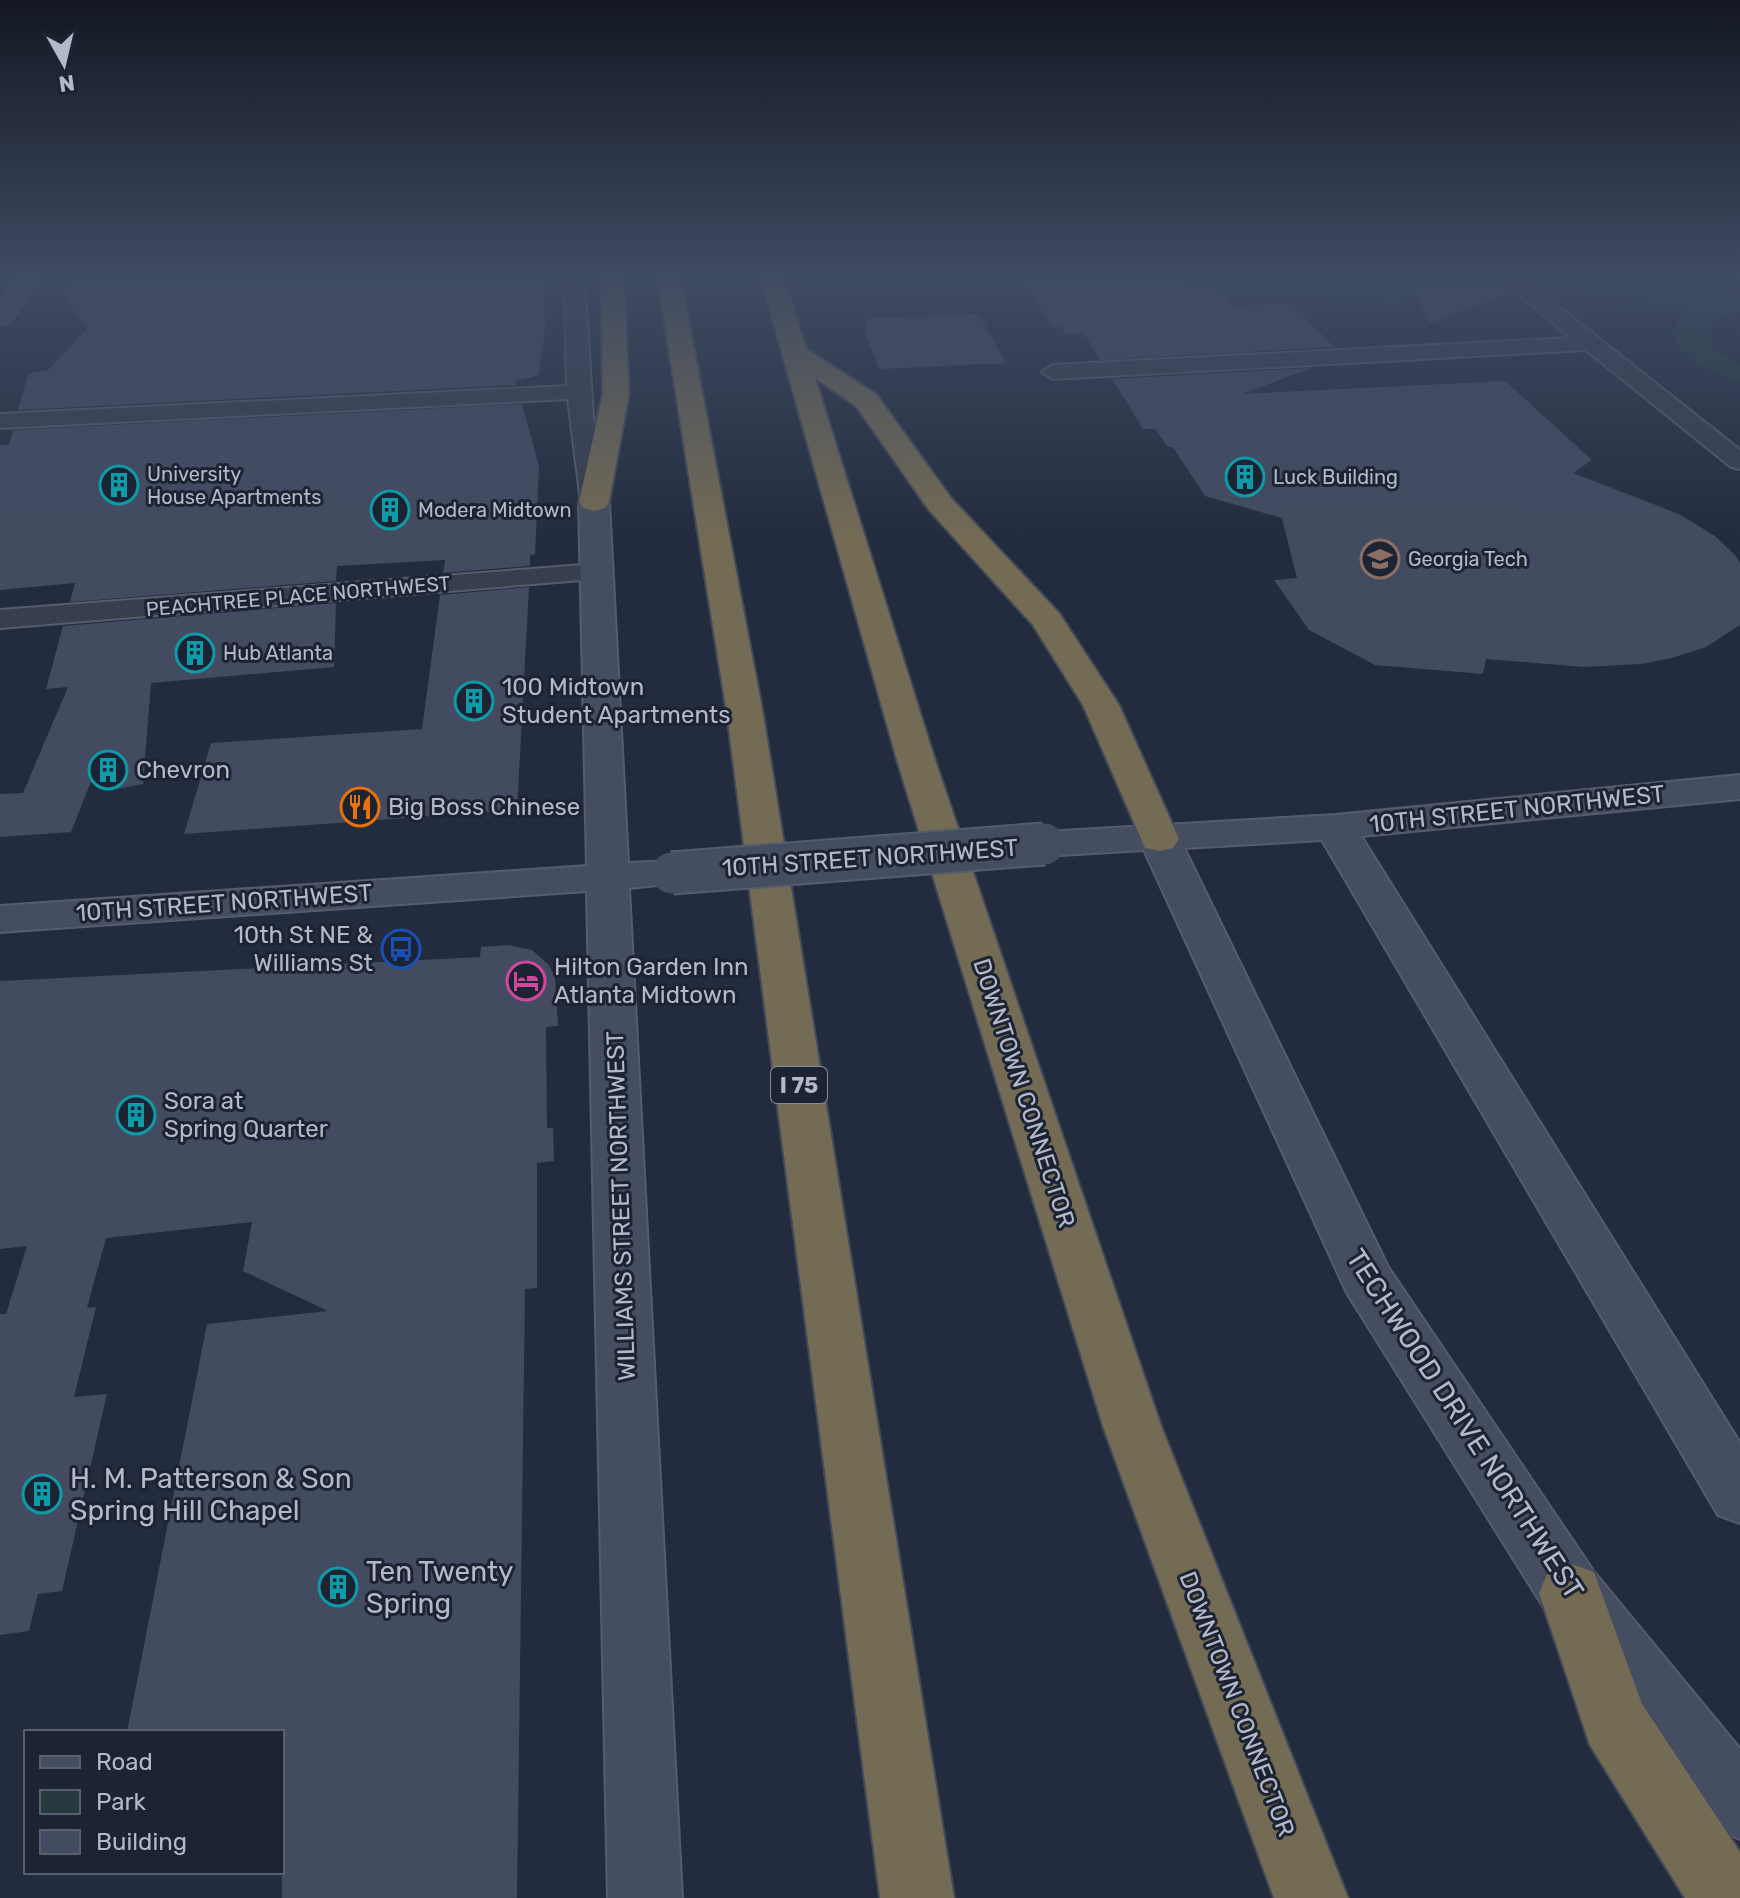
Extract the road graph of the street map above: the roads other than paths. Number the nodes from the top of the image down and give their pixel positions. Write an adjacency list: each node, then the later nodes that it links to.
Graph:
1 (576, 364): 9 (street, WILLIAMS STREET NORTHWEST)
2 (615, 364): 12 (highway)
3 (684, 364): 24 (highway, I 75)
4 (798, 364): 25 (highway, DOWNTOWN CONNECTOR)
5 (811, 364): 17 (highway)
6 (1209, 364): 8 (street)
7 (1617, 364): 11 (street)
8 (1053, 372)
9 (577, 392): 10 (street); 12 (street, WILLIAMS STREET NORTHWEST)
10 (0, 421)
11 (1740, 462)
12 (594, 502): 13 (street, WILLIAMS STREET NORTHWEST)
13 (596, 572): 14 (street, PEACHTREE PLACE NORTHWEST); 18 (street, WILLIAMS STREET NORTHWEST)
14 (0, 619)
15 (1740, 787): 16 (street, 10TH STREET NORTHWEST)
16 (1335, 827): 17 (street, 10TH STREET NORTHWEST); 20 (street)
17 (1159, 839): 18 (street, 10TH STREET NORTHWEST, bridge); 21 (street, TECHWOOD DRIVE NORTHWEST)
18 (609, 877): 19 (street, 10TH STREET NORTHWEST); 23 (street, WILLIAMS STREET NORTHWEST)
19 (0, 919)
20 (1740, 1496)
21 (1571, 1593): 22 (street, TECHWOOD DRIVE NORTHWEST); 26 (highway)
22 (1740, 1804)
23 (645, 1898)
24 (917, 1898)
25 (1311, 1898)
26 (1727, 1898)

